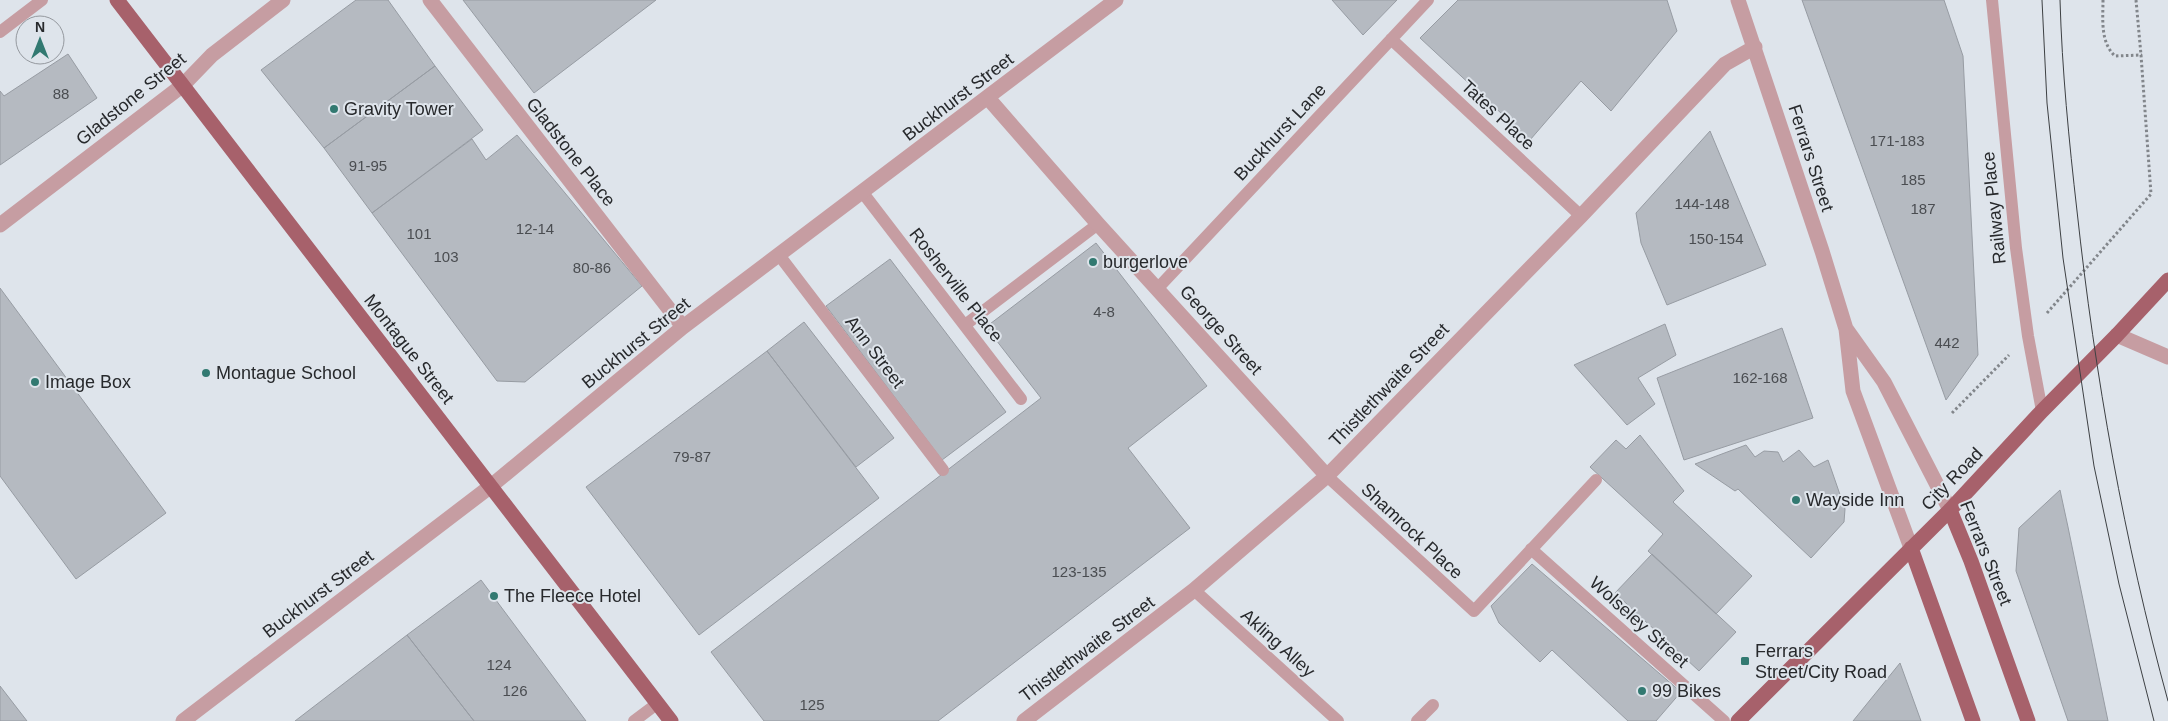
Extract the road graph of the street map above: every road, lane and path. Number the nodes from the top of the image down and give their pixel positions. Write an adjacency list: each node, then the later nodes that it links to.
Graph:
1 (42, 0): 11 (lane)
2 (117, 0): 15 (main road, Montague Street)
3 (283, 0): 15 (street, Gladstone Street)
4 (430, 0): 25 (street, Gladstone Place)
5 (1116, 0): 16 (street, Buckhurst Street)
6 (1428, 0): 12 (lane, Buckhurst Lane)
7 (1738, 0): 13 (street, Ferrars Street)
8 (1992, 0): 28 (lane, Railway Place)
9 (2103, 0): 14 (path)
10 (2136, 0): 14 (path)
11 (0, 32)
12 (1391, 39): 18 (lane, Tates Place); 23 (lane, Buckhurst Lane)
13 (1755, 47): 18 (street, Thistlethwaite Street); 26 (street, Ferrars Street)
14 (2141, 55): 28 (path)
15 (183, 85): 20 (street, Gladstone Street); 36 (main road, Montague Street)
16 (988, 98): 17 (street, Buckhurst Street); 19 (street, George Street)
17 (863, 193): 21 (street, Buckhurst Street); 24 (lane, Rosherville Place)
18 (1581, 216): 34 (street, Thistlethwaite Street)
19 (1098, 224): 23 (street, George Street); 24 (lane)
20 (0, 225)
21 (779, 255): 25 (street, Buckhurst Street); 33 (lane, Ann Street)
22 (2168, 280): 27 (main road, City Road)
23 (1158, 288): 34 (street, George Street)
24 (966, 325): 30 (lane, Rosherville Place)
25 (683, 327): 36 (street, Buckhurst Street)
26 (1846, 329): 37 (street, Ferrars Street); 38 (street, Ferrars Street)
27 (2117, 335): 29 (street); 31 (main road, City Road)
28 (2028, 336): 31 (lane, Railway Place); 32 (path)
29 (2168, 357)
30 (1021, 399)
31 (2042, 410): 37 (main road, City Road)
32 (1952, 414)
33 (943, 470)
34 (1327, 476): 39 (lane, Shamrock Place); 40 (street, Thistlethwaite Street)
35 (1596, 480): 39 (lane)
36 (491, 486): 41 (main road, Montague Street); 43 (street, Buckhurst Street)
37 (1950, 510): 38 (main road, City Road); 52 (main road, Ferrars Street)
38 (1911, 548): 50 (main road, City Road); 51 (main road, Ferrars Street)
39 (1532, 549): 49 (lane, Wolseley Street)
40 (1194, 590): 46 (street, Thistlethwaite Street); 47 (lane, Akling Alley)
41 (658, 703): 44 (lane); 45 (main road, Montague Street)
42 (1433, 705): 48 (lane)
43 (183, 721)
44 (634, 721)
45 (671, 721)
46 (1024, 721)
47 (1338, 721)
48 (1417, 721)
49 (1724, 721)
50 (1738, 721)
51 (1973, 721)
52 (2028, 721)

